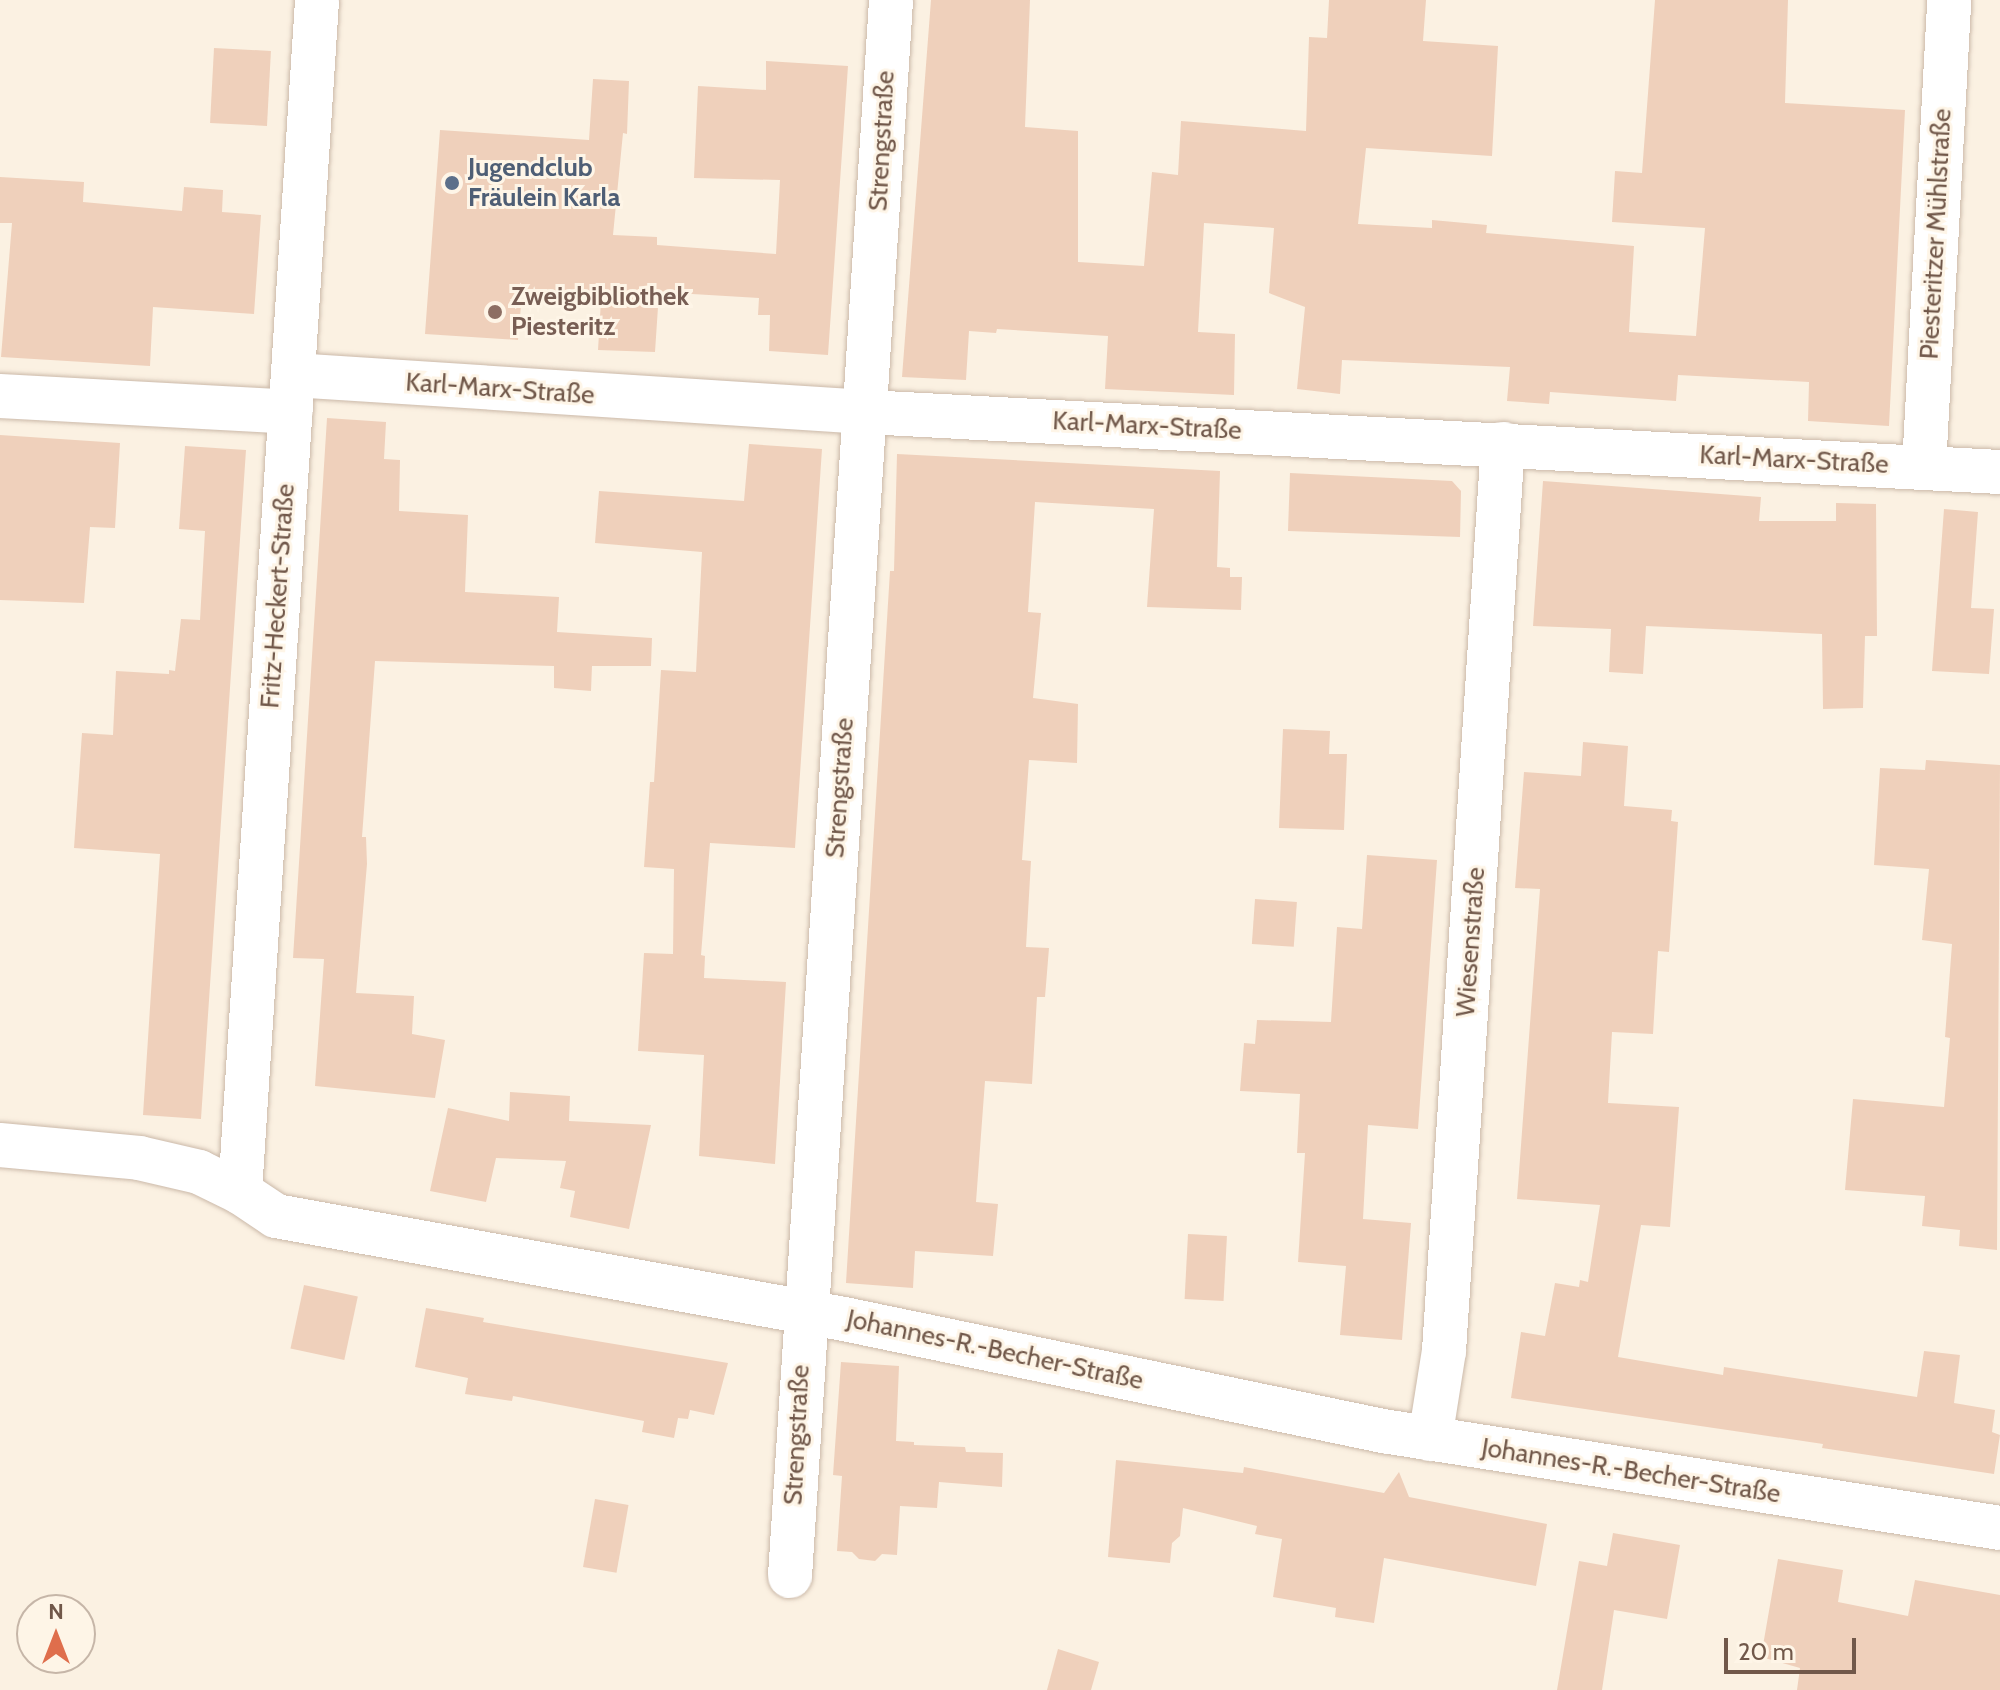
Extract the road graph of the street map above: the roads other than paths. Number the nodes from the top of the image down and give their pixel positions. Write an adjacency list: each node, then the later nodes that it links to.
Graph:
1 (317, 0): 4 (street, Fritz-Heckert-Straße)
2 (891, 0): 6 (street, Strengstraße)
3 (1949, 0): 8 (street, Piesteritzer Mühlstraße)
4 (292, 394): 5 (street, Karl-Marx-Straße); 6 (street, Karl-Marx-Straße); 11 (street, Fritz-Heckert-Straße)
5 (0, 396)
6 (866, 412): 7 (street, Karl-Marx-Straße); 12 (street, Strengstraße)
7 (1503, 444): 8 (street, Karl-Marx-Straße); 13 (street, Wiesenstraße)
8 (1924, 467): 9 (street, Karl-Marx-Straße)
9 (2000, 472)
10 (0, 1145): 11 (street, Johannes-R.-Becher-Straße)
11 (240, 1192): 12 (street, Johannes-R.-Becher-Straße)
12 (804, 1312): 13 (street, Johannes-R.-Becher-Straße); 15 (street, Strengstraße)
13 (1430, 1439): 14 (street, Johannes-R.-Becher-Straße)
14 (2000, 1528)
15 (790, 1576)

